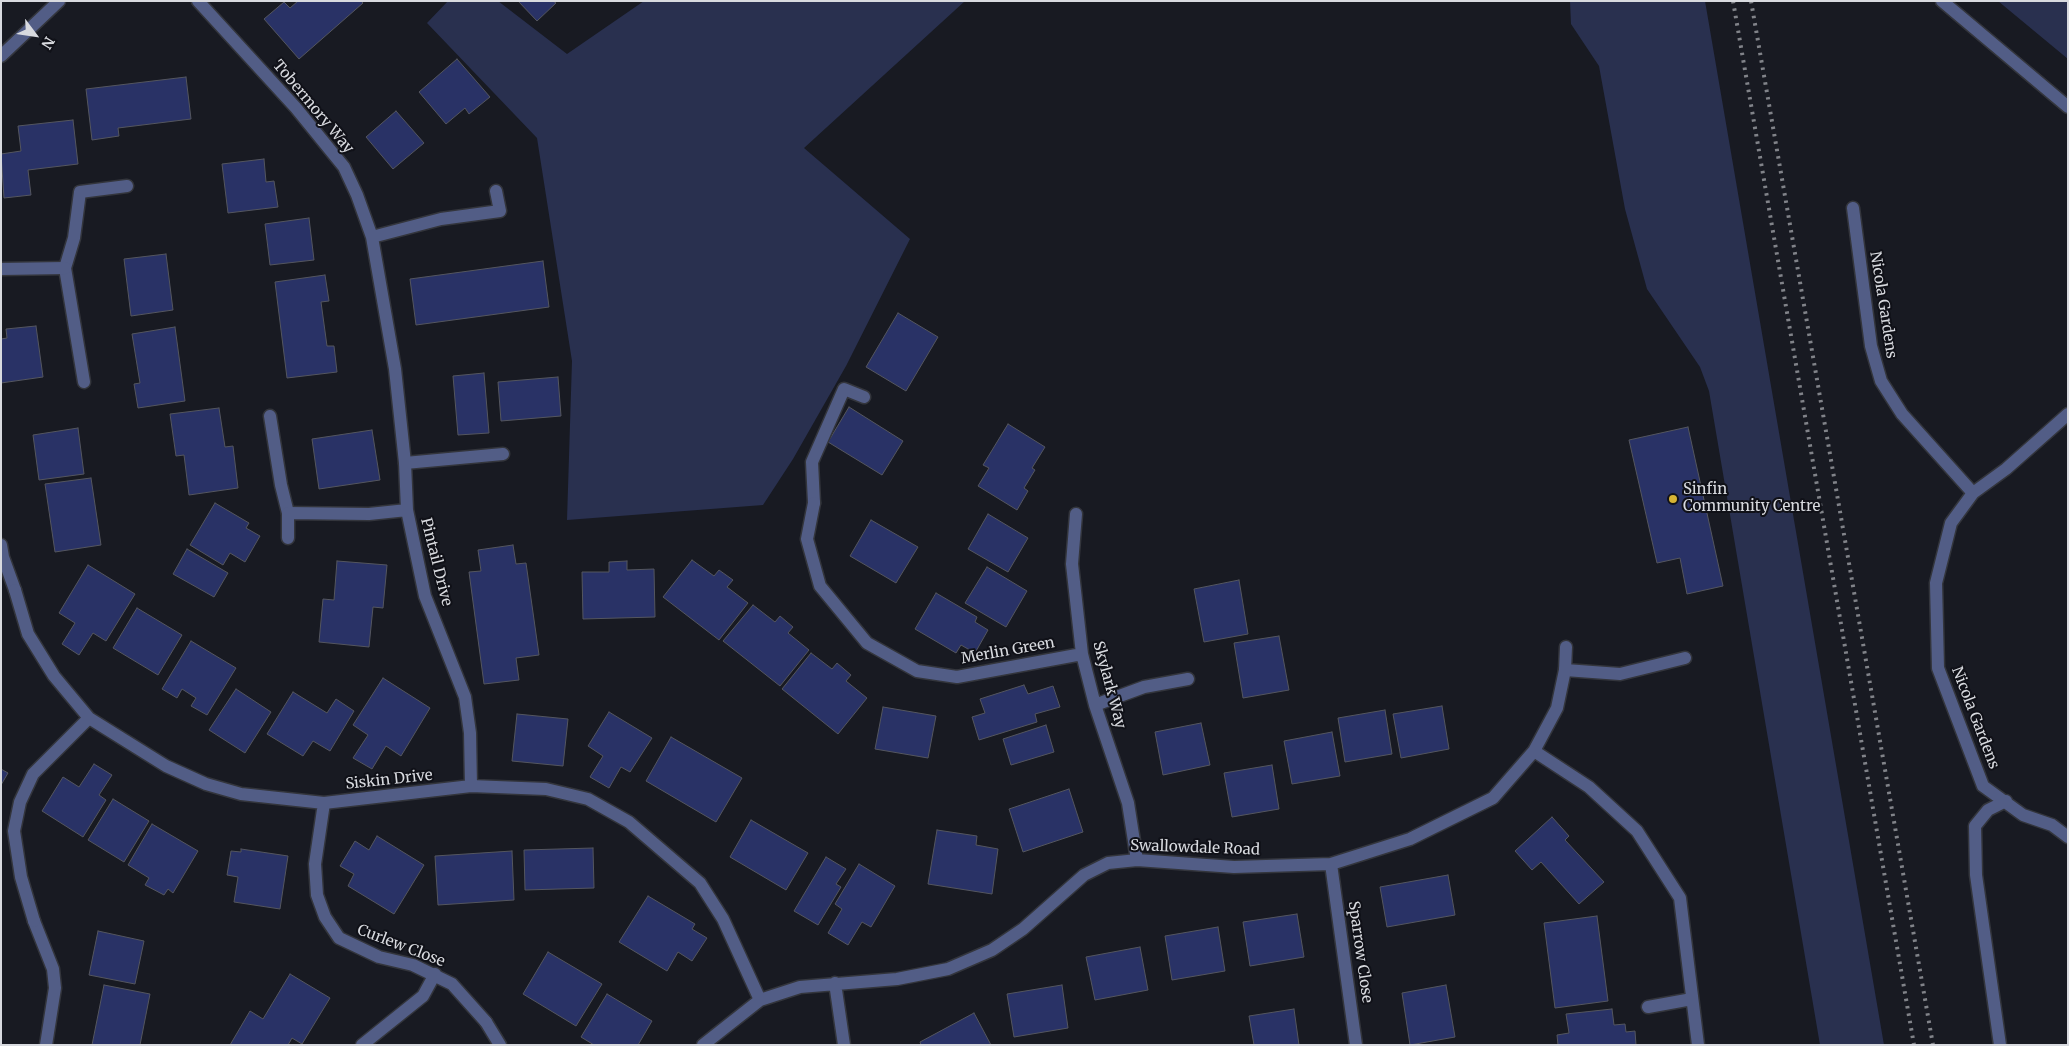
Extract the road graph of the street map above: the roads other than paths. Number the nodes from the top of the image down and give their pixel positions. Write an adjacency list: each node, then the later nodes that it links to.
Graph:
1 (59, 1): 4 (street)
2 (198, 1): 9 (street, Tobermory Way)
3 (1942, 1): 5 (street)
4 (1, 56)
5 (2068, 107)
6 (127, 186): 10 (street)
7 (496, 191): 9 (street)
8 (1853, 208): 19 (street, Nicola Gardens)
9 (372, 237): 12 (street, Tobermory Way)
10 (65, 268): 11 (street); 13 (street)
11 (1, 269)
12 (395, 369): 18 (street, Pintail Drive)
13 (84, 382)
14 (864, 397): 26 (street, Merlin Green)
15 (2068, 414): 19 (street, Nicola Gardens)
16 (270, 416): 21 (street)
17 (503, 454): 18 (street)
18 (406, 463): 20 (street, Pintail Drive)
19 (1973, 494): 34 (street, Nicola Gardens)
20 (407, 510): 21 (street); 33 (street, Pintail Drive)
21 (288, 513): 23 (street)
22 (1076, 514): 26 (street, Skylark Way)
23 (288, 538)
24 (1, 545): 31 (street, Siskin Drive)
25 (1566, 647): 28 (street, Swallowdale Road)
26 (1082, 654): 30 (street, Skylark Way)
27 (1685, 658): 28 (street)
28 (1565, 670): 32 (street, Swallowdale Road)
29 (1188, 679): 30 (street)
30 (1095, 705): 37 (street, Skylark Way)
31 (89, 718): 35 (street, Siskin Drive); 44 (street)
32 (1534, 750): 38 (street, Swallowdale Road); 41 (street)
33 (471, 786): 35 (street, Siskin Drive); 42 (street, Siskin Drive)
34 (2006, 801): 36 (street, Nicola Gardens); 51 (street)
35 (324, 803): 39 (street, Curlew Close)
36 (2068, 837)
37 (1138, 860): 38 (street, Swallowdale Road); 40 (street, Swallowdale Road)
38 (1331, 864): 49 (street, Sparrow Close)
39 (435, 974): 45 (street); 46 (street, Curlew Close)
40 (835, 983): 42 (street, Swallowdale Road); 48 (street)
41 (1692, 999): 43 (street); 50 (street)
42 (760, 1000): 47 (street, Swallowdale Road)
43 (1648, 1007)
44 (46, 1045)
45 (362, 1045)
46 (500, 1045)
47 (702, 1045)
48 (844, 1045)
49 (1356, 1045)
50 (1698, 1045)
51 (2000, 1045)

